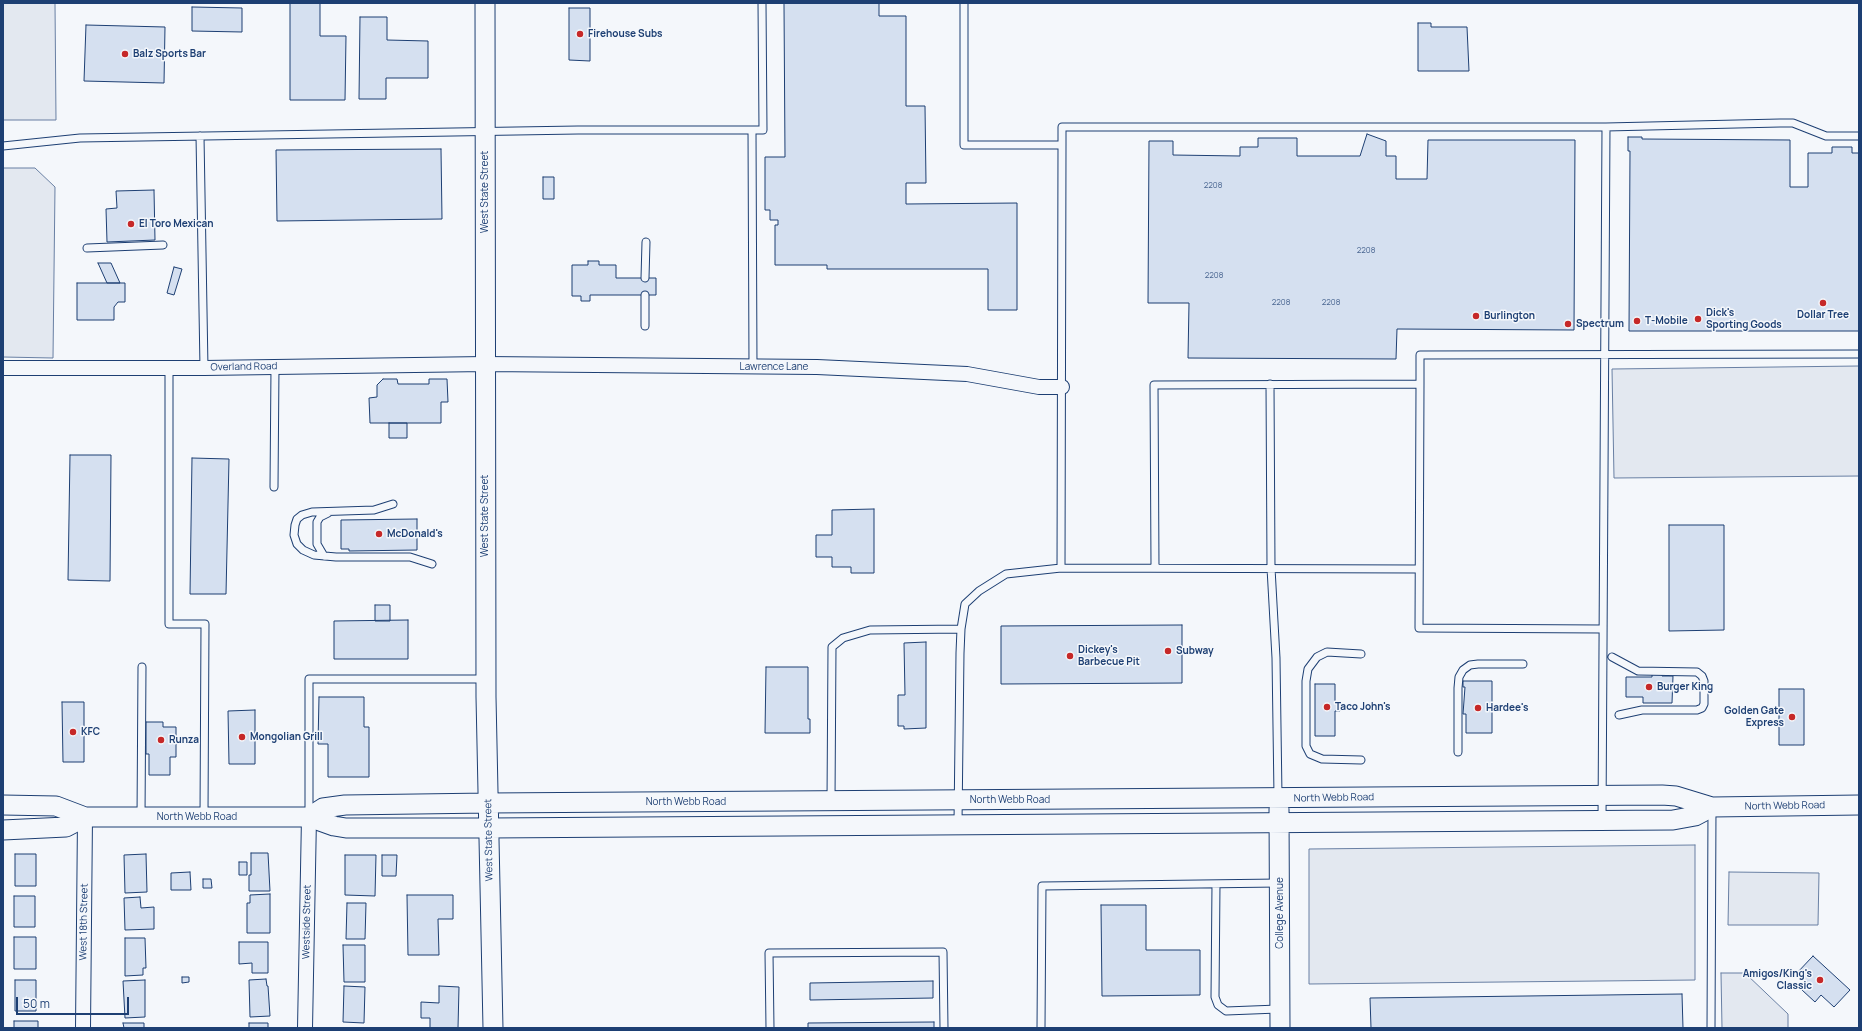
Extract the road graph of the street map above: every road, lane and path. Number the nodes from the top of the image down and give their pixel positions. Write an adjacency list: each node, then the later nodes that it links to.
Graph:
1 (485, 3): 6 (main road, West State Street)
2 (762, 3): 5 (lane)
3 (964, 3): 9 (lane)
4 (1606, 127): 8 (lane); 9 (lane); 17 (lane)
5 (752, 130): 6 (lane); 21 (lane)
6 (485, 132): 7 (lane); 19 (main road, West State Street)
7 (200, 136): 10 (lane); 24 (lane)
8 (1859, 136)
9 (1062, 144): 27 (lane)
10 (3, 146)
11 (646, 242): 14 (lane)
12 (163, 245): 13 (lane)
13 (87, 248)
14 (645, 278)
15 (645, 295): 16 (lane)
16 (645, 326)
17 (1603, 354): 18 (lane); 26 (lane); 38 (lane)
18 (1859, 354)
19 (485, 364): 20 (street, Overland Road); 21 (street, Lawrence Lane); 43 (main road, West State Street)
20 (276, 367): 24 (street, Overland Road); 28 (lane)
21 (753, 367): 27 (street, Lawrence Lane)
22 (3, 368): 23 (street, Overland Road)
23 (169, 368): 24 (street, Overland Road); 57 (lane)
24 (204, 368)
25 (1270, 384): 26 (lane); 33 (lane); 35 (lane)
26 (1420, 384): 36 (lane)
27 (1062, 387): 34 (lane)
28 (274, 487)
29 (393, 504): 30 (lane)
30 (330, 512): 31 (lane); 31 (lane)
31 (324, 556): 32 (lane)
32 (432, 564)
33 (1155, 567): 34 (lane); 35 (lane)
34 (1061, 568): 37 (lane)
35 (1271, 568): 36 (lane); 48 (lane)
36 (1419, 569): 38 (lane)
37 (961, 629): 49 (lane); 50 (lane)
38 (1602, 629): 47 (lane)
39 (1361, 654): 46 (lane)
40 (1612, 657): 44 (lane)
41 (1523, 664): 45 (lane)
42 (142, 667): 56 (lane)
43 (486, 679): 51 (main road, West State Street); 58 (lane)
44 (1619, 715)
45 (1458, 752)
46 (1361, 760)
47 (1602, 795): 48 (main road, North Webb Road); 54 (main road, North Webb Road); 59 (lane)
48 (1278, 798): 50 (main road, North Webb Road); 60 (main road, College Avenue)
49 (830, 801): 50 (main road, North Webb Road); 51 (main road, North Webb Road)
50 (958, 801): 61 (lane)
51 (488, 803): 58 (main road, North Webb Road); 62 (main road, West State Street)
52 (3, 805): 55 (main road, North Webb Road)
53 (1859, 805): 54 (main road, North Webb Road)
54 (1712, 807): 59 (main road, North Webb Road); 74 (lane)
55 (85, 817): 56 (main road, North Webb Road); 63 (main road, North Webb Road); 67 (street, West 18th Street)
56 (141, 817): 57 (main road, North Webb Road)
57 (204, 817): 58 (main road, North Webb Road)
58 (308, 817): 62 (main road, North Webb Road); 68 (street, Westside Street)
59 (1602, 821): 60 (main road, North Webb Road)
60 (1279, 822): 61 (main road, North Webb Road); 64 (main road, College Avenue)
61 (958, 825): 62 (main road, North Webb Road)
62 (488, 828): 69 (main road, West State Street)
63 (3, 830)
64 (1279, 883): 65 (lane); 66 (main road, College Avenue)
65 (1216, 884): 66 (lane); 72 (lane)
66 (1280, 1009): 73 (main road, College Avenue)
67 (83, 1028)
68 (305, 1028)
69 (493, 1028)
70 (770, 1028): 71 (lane)
71 (944, 1028)
72 (1041, 1028)
73 (1280, 1028)
74 (1711, 1028)

